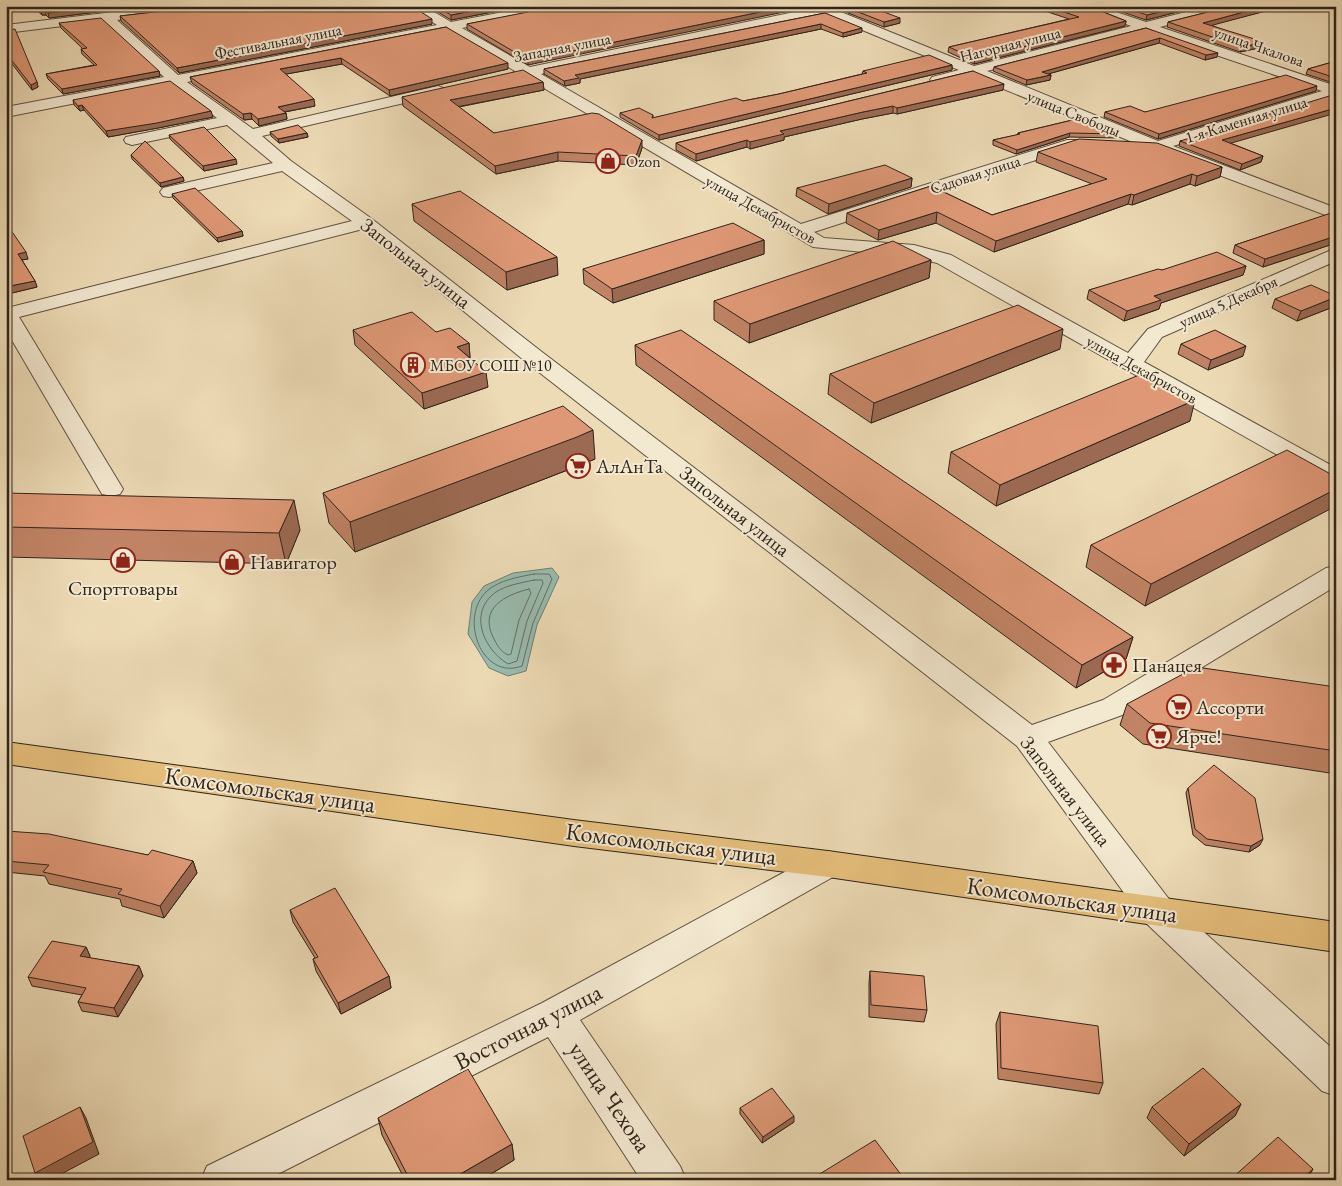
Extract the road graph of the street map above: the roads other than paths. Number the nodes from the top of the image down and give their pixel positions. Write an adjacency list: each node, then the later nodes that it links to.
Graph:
1 (198, 6): 8 (street)
2 (414, 6): 9 (street, улица Декабристов)
3 (557, 6): 9 (street, Фестивальная улица)
4 (852, 6): 7 (street, Западная улица)
5 (1085, 6): 10 (street, улица Чкалова)
6 (1226, 6): 10 (street, Нагорная улица)
7 (820, 9): 12 (street, улица Свободы); 13 (street, Западная улица)
8 (108, 18): 11 (street); 15 (street, Запольная улица)
9 (446, 26): 13 (street, улица Декабристов); 15 (street, Фестивальная улица)
10 (1148, 27): 12 (street, Нагорная улица); 18 (street, улица Чкалова)
11 (6, 29)
12 (972, 71): 16 (street, Нагорная улица); 24 (street, улица Свободы)
13 (527, 72): 14 (street, Западная улица); 25 (street, улица Декабристов)
14 (503, 76)
15 (174, 79): 19 (street, Фестивальная улица); 20 (street, Запольная улица)
16 (924, 83)
17 (454, 87): 21 (street)
18 (1336, 91): 24 (street, 1-я Каменная улица)
19 (6, 112)
20 (228, 120): 21 (street, Запольная улица); 22 (street)
21 (250, 134): 26 (street, Запольная улица)
22 (132, 140)
23 (675, 143): 25 (street)
24 (1157, 146): 28 (street, улица Свободы); 30 (street, Садовая улица)
25 (656, 148): 30 (street, улица Декабристов)
26 (285, 165): 27 (street); 29 (street, Запольная улица)
27 (168, 192)
28 (1336, 214)
29 (366, 223): 32 (street); 37 (street, Запольная улица)
30 (798, 230): 33 (street, улица Декабристов)
31 (1336, 254): 33 (street, улица 5 Декабря)
32 (7, 313): 35 (street)
33 (1131, 363): 34 (street, улица Декабристов)
34 (1336, 478)
35 (112, 489)
36 (1336, 574): 37 (street)
37 (1028, 738): 40 (street, Запольная улица)
38 (6, 753): 39 (main road, Комсомольская улица)
39 (828, 864): 40 (main road, Комсомольская улица); 42 (street, Восточная улица)
40 (1159, 913): 41 (main road, Комсомольская улица); 43 (street, Запольная улица)
41 (1336, 937)
42 (555, 1015): 44 (street, Восточная улица); 45 (street, улица Чехова)
43 (1336, 1078)
44 (222, 1180)
45 (665, 1180)

